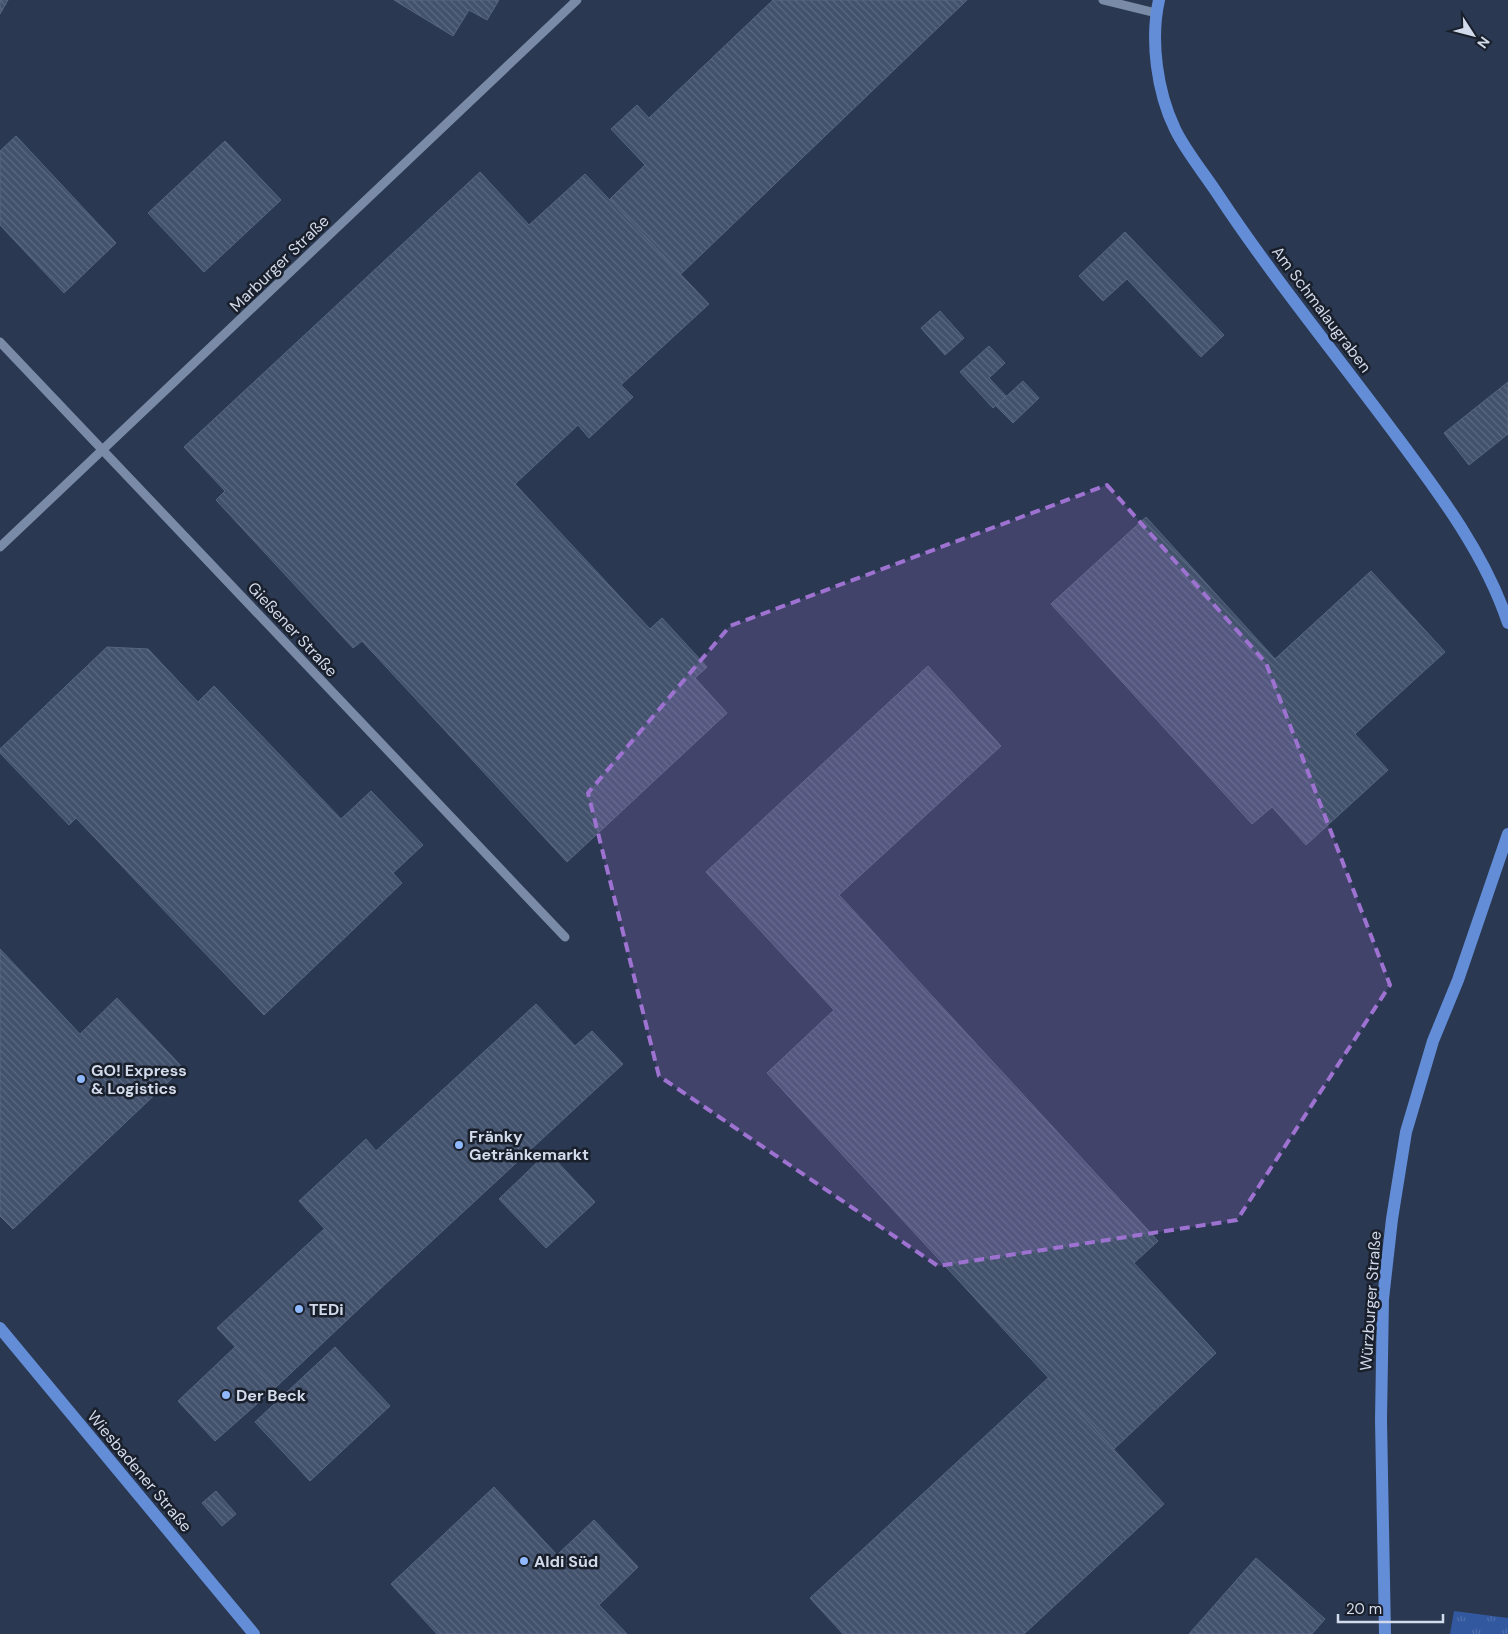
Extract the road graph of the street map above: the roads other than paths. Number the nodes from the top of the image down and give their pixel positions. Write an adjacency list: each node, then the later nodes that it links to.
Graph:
1 (577, 0): 5 (street, Marburger Straße)
2 (1103, 0): 3 (street)
3 (1158, 6): 7 (main road, Am Schmalaugraben)
4 (0, 342): 5 (street, Gießener Straße)
5 (104, 450): 6 (street, Marburger Straße); 9 (street, Gießener Straße)
6 (0, 547)
7 (1508, 624)
8 (1508, 834): 12 (main road, Würzburger Straße)
9 (565, 937)
10 (0, 1328): 11 (main road, Wiesbadener Straße)
11 (254, 1634)
12 (1385, 1634)

